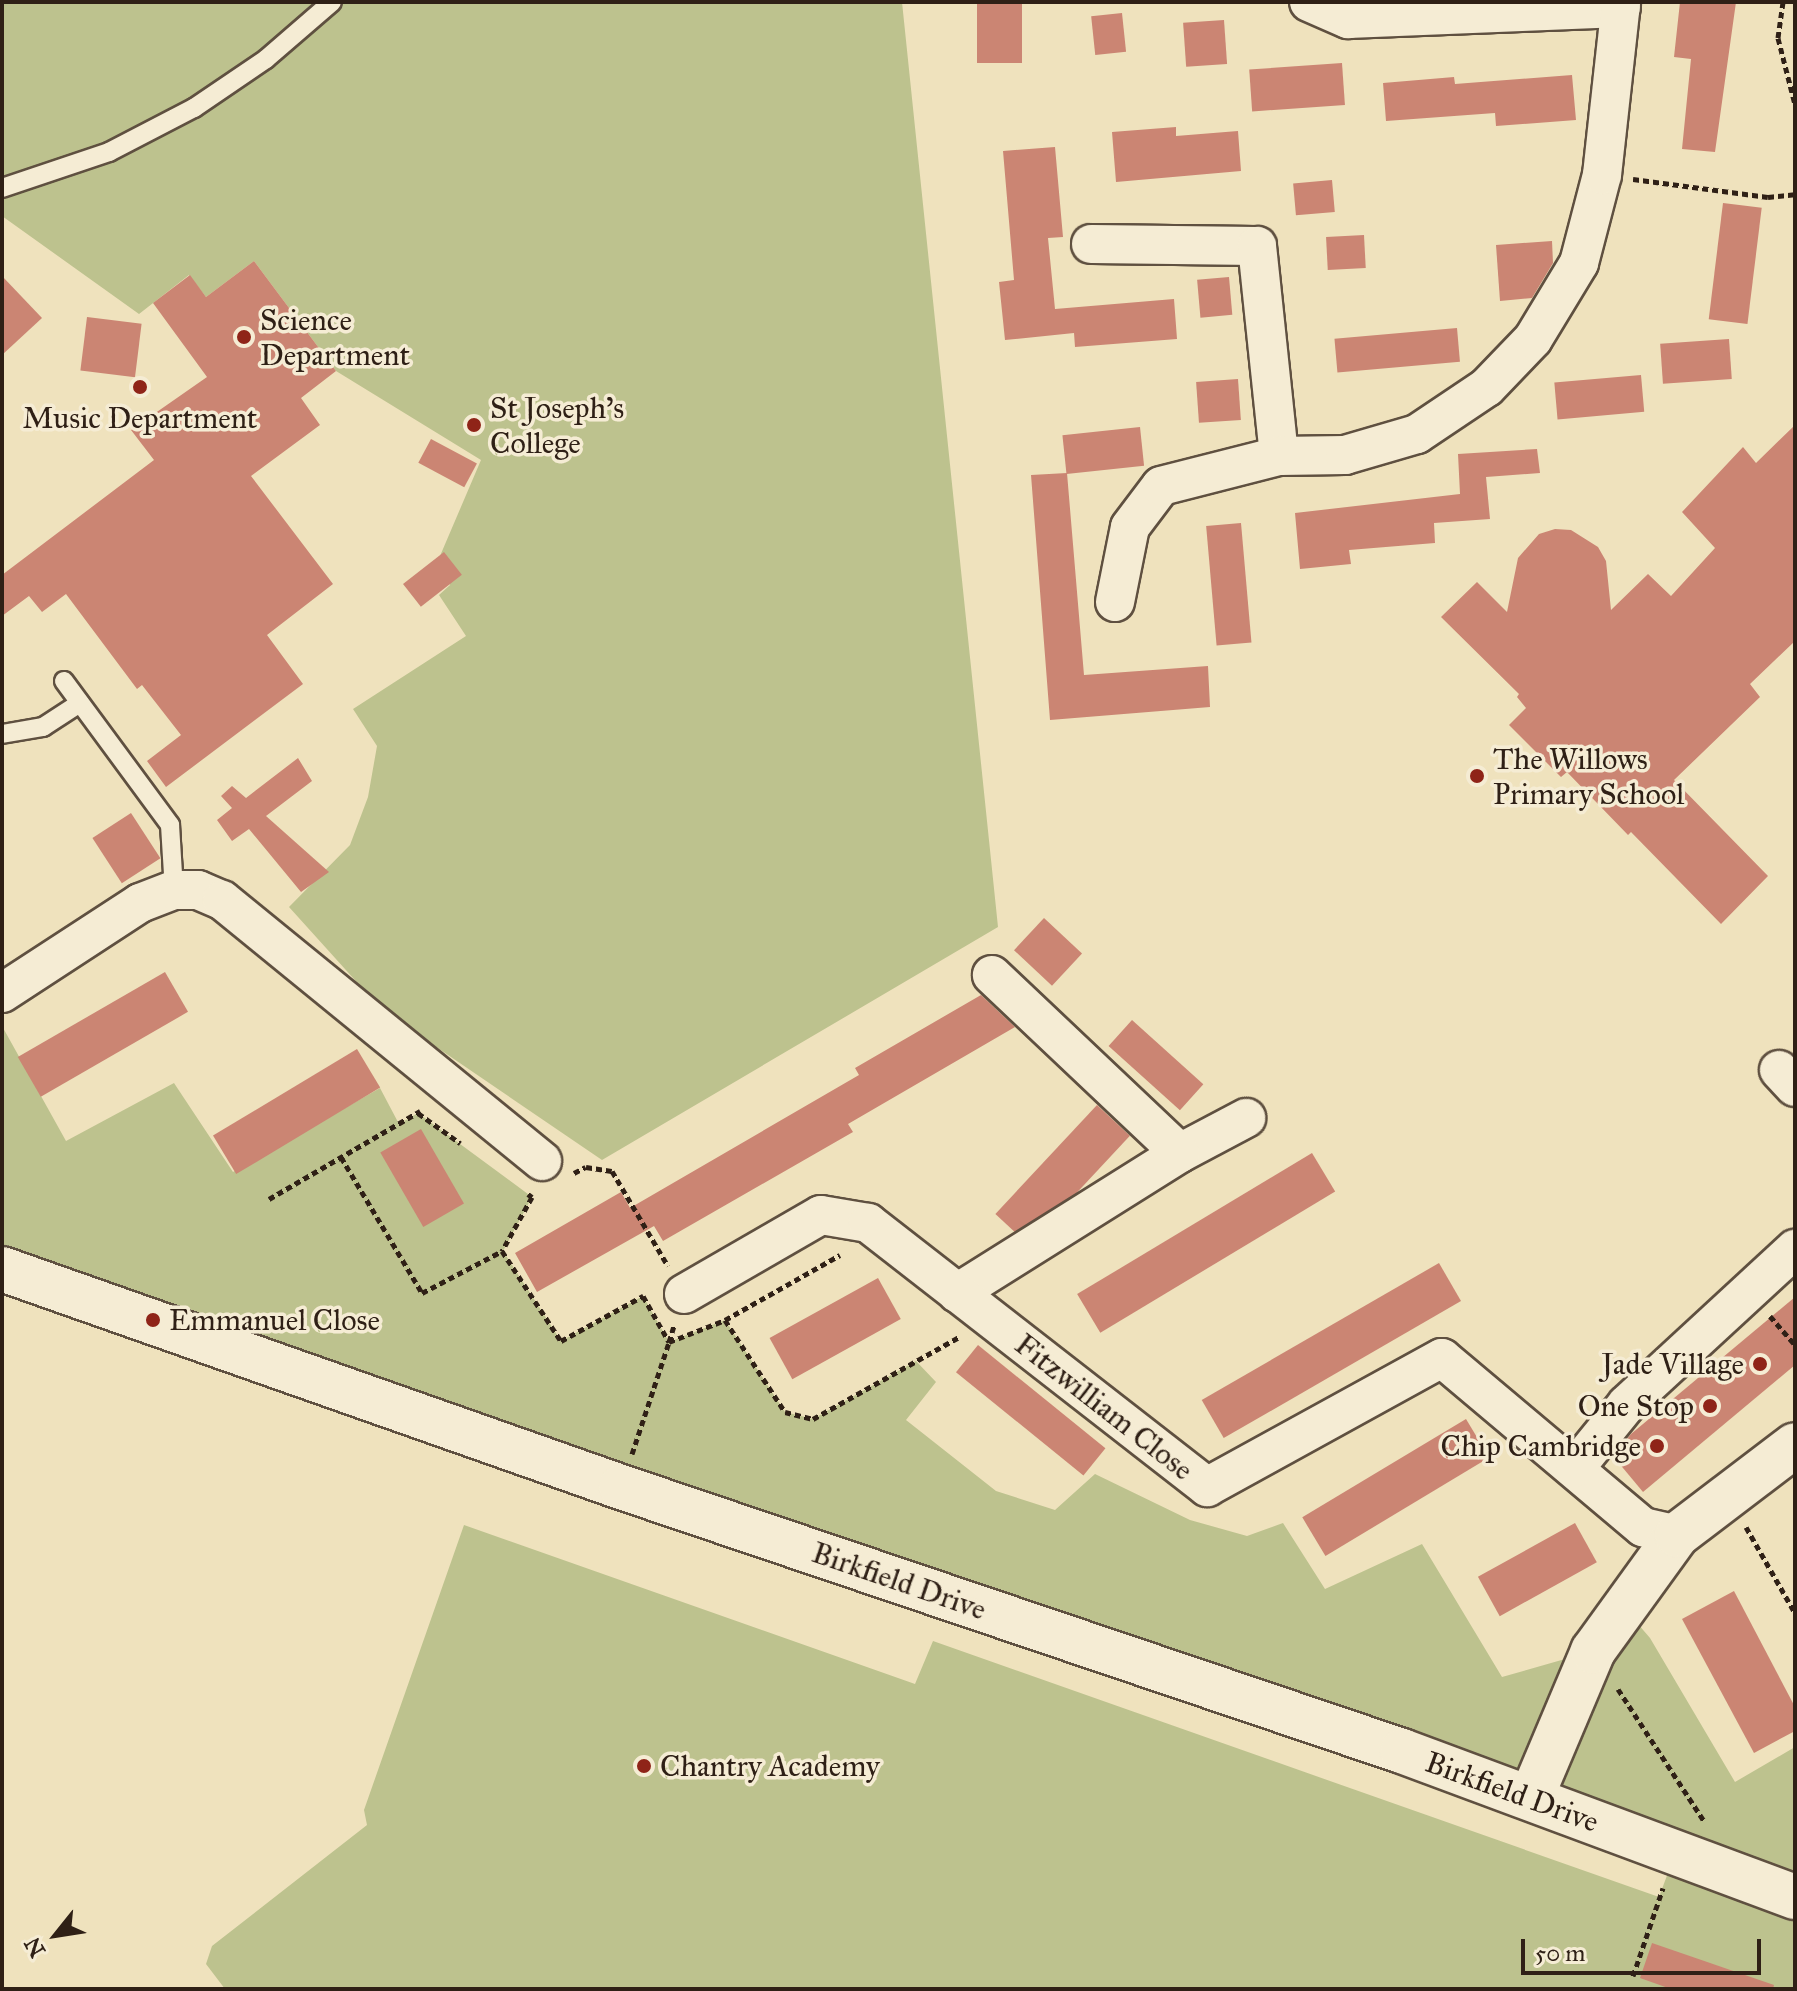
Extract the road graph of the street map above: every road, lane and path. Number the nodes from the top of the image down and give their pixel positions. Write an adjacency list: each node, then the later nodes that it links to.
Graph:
1 (332, 2): 7 (lane)
2 (1309, 2): 4 (street)
3 (1783, 2): 5 (path)
4 (1621, 5): 6 (street)
5 (1795, 104)
6 (1602, 175): 8 (path); 10 (street)
7 (2, 188)
8 (1795, 194)
9 (1091, 244): 10 (street)
10 (1279, 456): 11 (street)
11 (1115, 602)
12 (64, 681): 13 (lane)
13 (80, 703): 14 (lane); 15 (lane)
14 (2, 734)
15 (174, 890): 17 (street); 18 (street)
16 (992, 975): 22 (street)
17 (2, 993)
18 (444, 1081): 19 (path); 24 (street)
19 (418, 1113): 21 (path); 23 (path)
20 (1246, 1118): 22 (street)
21 (466, 1147)
22 (1180, 1153): 30 (street)
23 (341, 1157): 25 (path); 28 (path)
24 (532, 1175): 28 (path); 31 (path)
25 (269, 1199)
26 (879, 1233): 30 (street, Fitzwilliam Close); 31 (street, Fitzwilliam Close); 33 (path)
27 (1795, 1249): 36 (street)
28 (502, 1251): 34 (path)
29 (2, 1269): 37 (street, Birkfield Drive)
30 (957, 1293): 32 (street, Fitzwilliam Close)
31 (684, 1294): 34 (path)
32 (990, 1319): 33 (path); 36 (street, Fitzwilliam Close)
33 (725, 1320): 34 (path)
34 (669, 1342): 37 (path)
35 (1795, 1445): 39 (street)
36 (1575, 1468): 39 (street, Fitzwilliam Close)
37 (621, 1487): 42 (street, Birkfield Drive)
38 (1729, 1530): 40 (path)
39 (1677, 1535): 41 (street)
40 (1795, 1613)
41 (1593, 1651): 42 (street); 43 (path)
42 (1531, 1798): 43 (street, Birkfield Drive)
43 (1693, 1843): 44 (street, Birkfield Drive); 45 (path)
44 (1795, 1897)
45 (1633, 1976)

